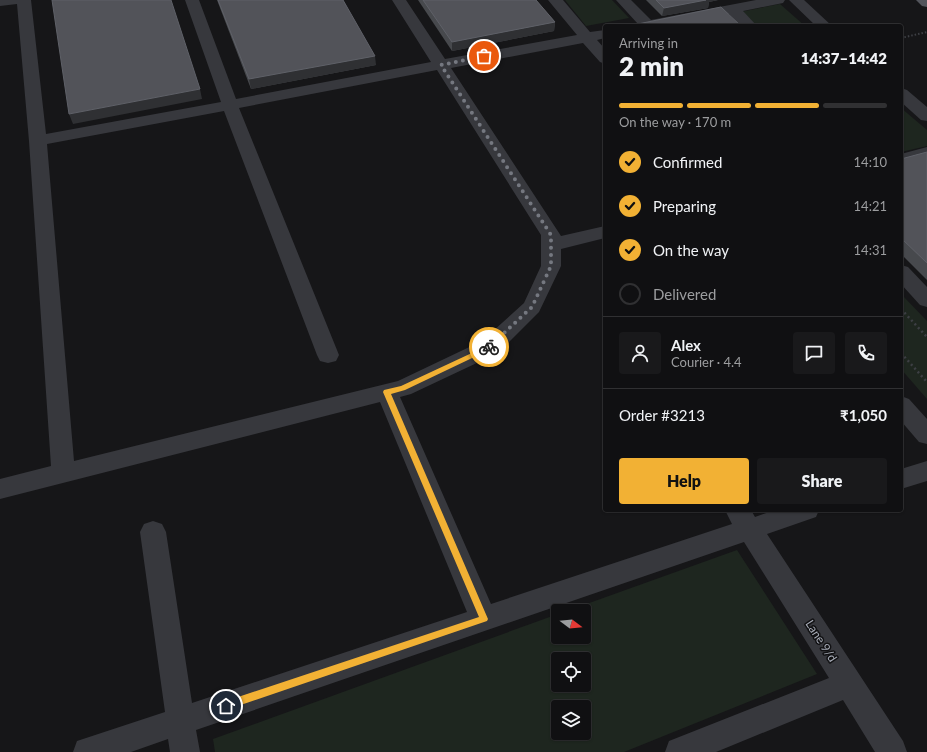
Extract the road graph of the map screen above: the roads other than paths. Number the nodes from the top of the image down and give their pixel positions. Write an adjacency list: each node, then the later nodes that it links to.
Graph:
1 (15, 0): 10 (street)
2 (24, 0): 24 (street)
3 (192, 0): 22 (street)
4 (399, 0): 20 (street)
5 (555, 0): 18 (street)
6 (623, 0): 13 (street)
7 (778, 0): 12 (street)
8 (796, 0): 16 (street)
9 (923, 0): 11 (main road)
10 (0, 2)
11 (927, 3)
12 (732, 9): 14 (street); 15 (street)
13 (644, 24)
14 (656, 24)
15 (748, 24)
16 (823, 24)
17 (603, 34): 18 (street)
18 (587, 37): 19 (street); 20 (street)
19 (603, 57)
20 (441, 65): 22 (street); 28 (street)
21 (903, 95): 23 (street)
22 (230, 105): 24 (street); 31 (street)
23 (927, 116)
24 (38, 141): 36 (street)
25 (927, 152): 26 (street)
26 (903, 158)
27 (603, 232): 28 (street)
28 (551, 245): 32 (street)
29 (903, 274): 30 (street)
30 (927, 300)
31 (328, 355)
32 (387, 392): 36 (street); 42 (street)
33 (903, 407): 34 (street)
34 (927, 435)
35 (927, 471): 37 (street)
36 (63, 472): 38 (street)
37 (903, 478)
38 (0, 489)
39 (794, 512): 40 (street)
40 (743, 520): 42 (street); 43 (street, Lane 9/d)
41 (153, 532): 44 (street)
42 (484, 619): 44 (street)
43 (849, 684): 47 (street); 48 (street, Lane 9/d)
44 (181, 721): 45 (street); 46 (street)
45 (88, 752)
46 (185, 752)
47 (680, 752)
48 (892, 752)

